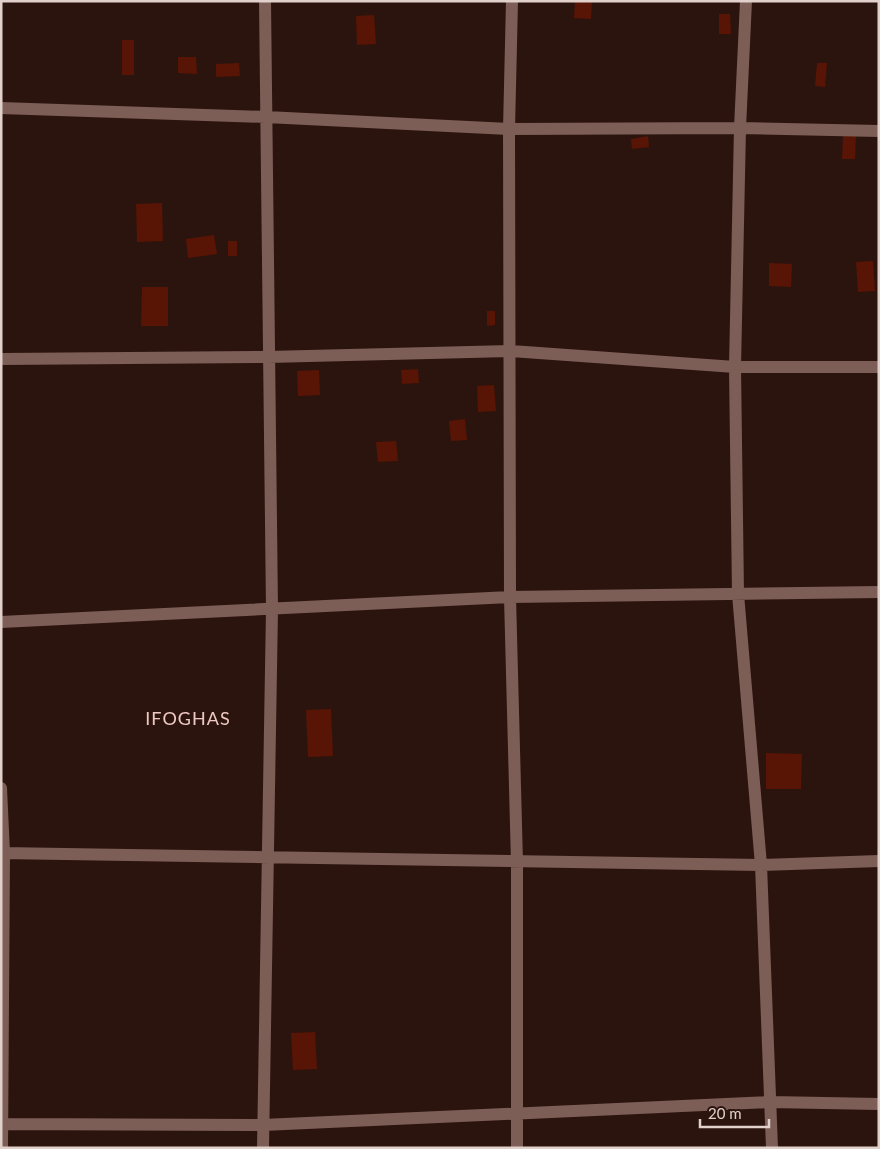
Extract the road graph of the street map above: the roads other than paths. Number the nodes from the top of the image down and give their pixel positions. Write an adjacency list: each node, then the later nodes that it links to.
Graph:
1 (266, 1): 5 (street)
2 (512, 1): 7 (street)
3 (746, 1): 6 (street)
4 (1, 108): 5 (street)
5 (266, 117): 7 (street); 10 (street)
6 (740, 128): 7 (street); 8 (street); 12 (street)
7 (508, 129): 9 (street)
8 (879, 131)
9 (511, 351): 10 (street); 12 (street); 16 (street)
10 (268, 357): 11 (street); 17 (street)
11 (1, 359)
12 (735, 367): 13 (street); 15 (street)
13 (879, 367)
14 (879, 592): 15 (street)
15 (738, 594): 16 (street); 24 (street)
16 (510, 597): 17 (street); 23 (street)
17 (272, 609): 18 (street); 21 (street)
18 (1, 622)
19 (1, 788): 20 (street)
20 (3, 853): 21 (street); 28 (street)
21 (267, 858): 23 (street); 29 (street)
22 (879, 861): 24 (street)
23 (517, 862): 24 (street); 27 (street)
24 (761, 865): 25 (street)
25 (770, 1102): 26 (street); 27 (street); 33 (street)
26 (879, 1104)
27 (517, 1113): 29 (street); 32 (street)
28 (2, 1124): 29 (street); 30 (street)
29 (263, 1124): 31 (street)
30 (2, 1148)
31 (263, 1148)
32 (517, 1148)
33 (772, 1148)

